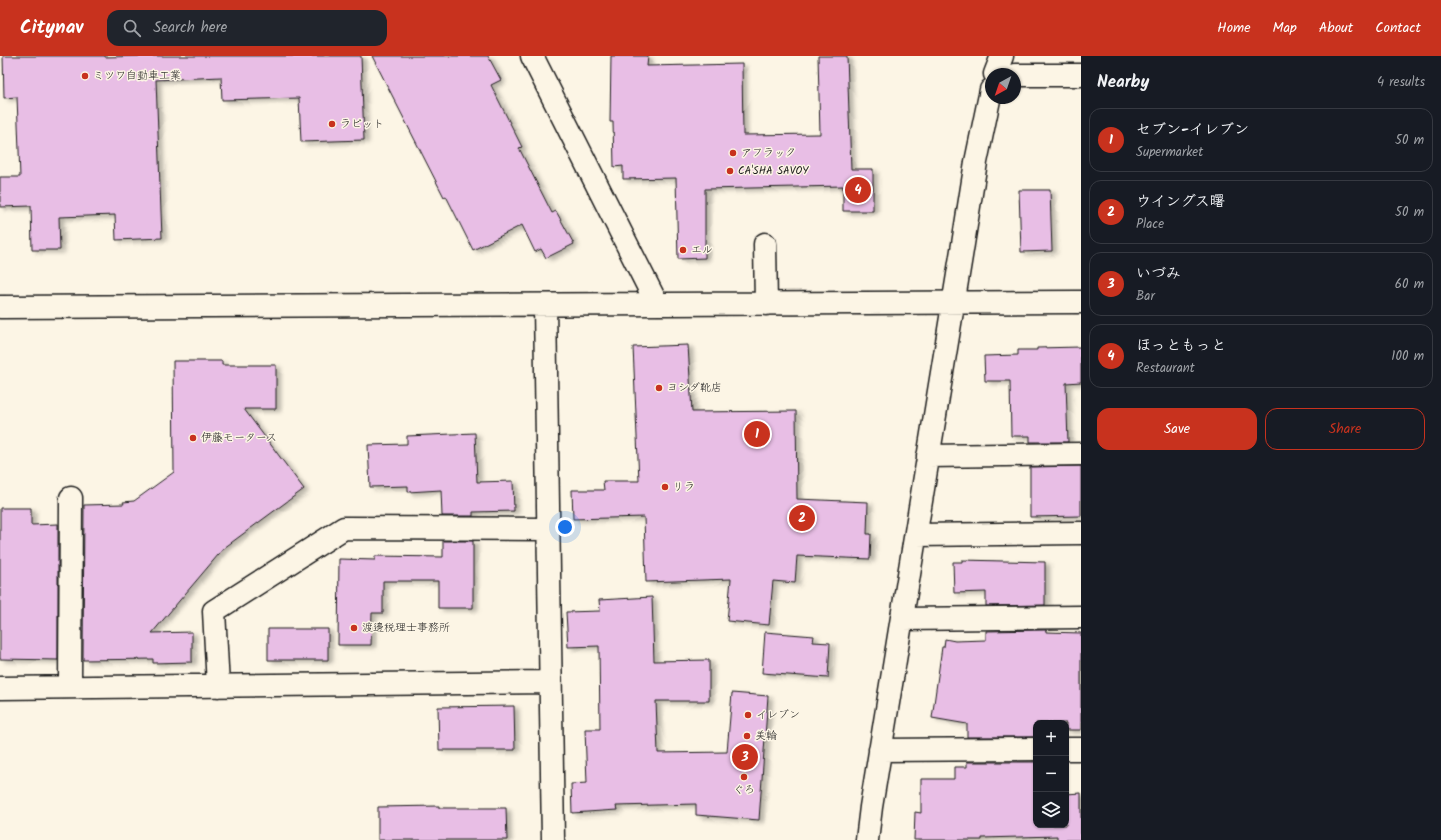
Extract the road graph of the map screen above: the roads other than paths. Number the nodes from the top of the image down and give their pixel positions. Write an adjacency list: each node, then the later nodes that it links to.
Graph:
1 (532, 56): 10 (street)
2 (1002, 56): 3 (street)
3 (997, 68)
4 (1021, 75): 5 (street)
5 (1081, 75)
6 (988, 104): 9 (street)
7 (765, 244): 11 (street)
8 (1081, 302): 9 (street)
9 (953, 303): 11 (street); 15 (street)
10 (657, 304): 11 (street); 12 (street)
11 (766, 304)
12 (545, 305): 13 (street); 17 (street)
13 (0, 307)
14 (1081, 454): 15 (street)
15 (928, 456): 19 (street)
16 (71, 498): 24 (street)
17 (548, 529): 22 (street); 23 (street)
18 (1081, 534): 19 (street)
19 (916, 536): 21 (street)
20 (1081, 617): 21 (street)
21 (902, 619): 29 (street)
22 (550, 682): 23 (street); 30 (street)
23 (218, 686): 24 (street)
24 (70, 687): 25 (street)
25 (0, 688)
26 (1033, 749): 29 (street)
27 (1069, 749): 28 (street)
28 (1081, 749)
29 (880, 750): 31 (street)
30 (553, 840)
31 (866, 840)

